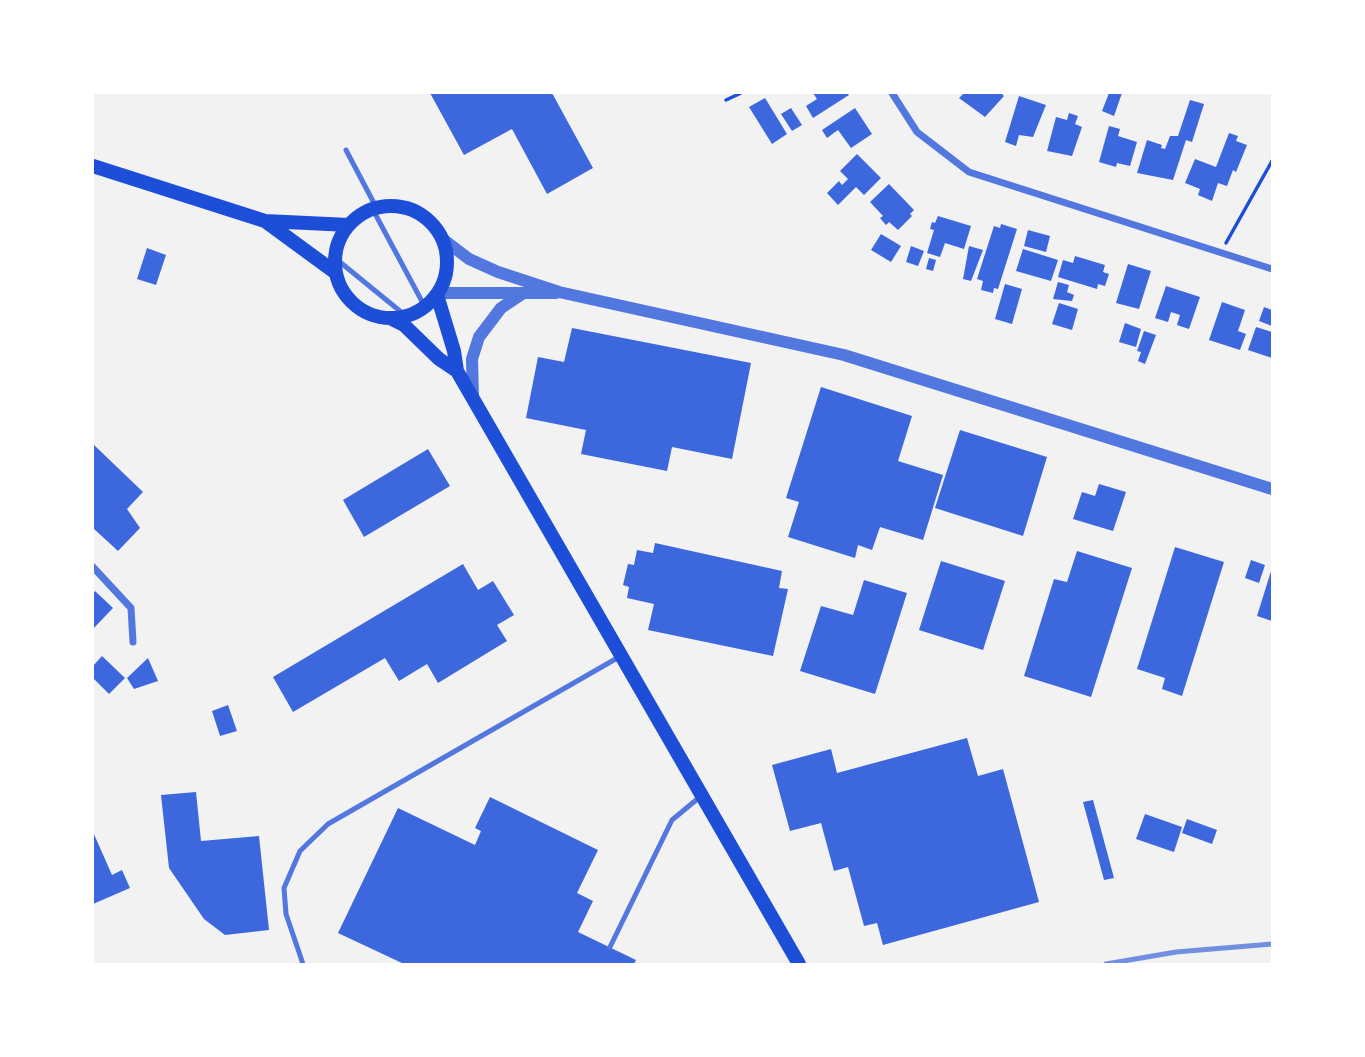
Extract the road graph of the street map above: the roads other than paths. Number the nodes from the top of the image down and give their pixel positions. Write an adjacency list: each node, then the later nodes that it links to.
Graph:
1 (892, 93): 9 (street)
2 (346, 150): 4 (lane)
3 (93, 166): 5 (main road)
4 (374, 208): 6 (main road); 7 (main road); 14 (lane)
5 (265, 221): 6 (main road); 10 (main road)
6 (349, 225): 8 (main road)
7 (443, 240): 11 (street); 13 (main road)
8 (335, 258): 10 (main road); 15 (lane)
9 (1272, 269)
10 (336, 273): 16 (main road)
11 (559, 292): 12 (street); 19 (street)
12 (523, 293): 13 (street); 18 (street)
13 (437, 294): 14 (main road); 17 (main road)
14 (425, 307): 15 (main road)
15 (406, 316): 16 (main road)
16 (390, 318): 17 (main road)
17 (457, 371): 18 (main road)
18 (473, 400): 22 (main road)
19 (1272, 489)
20 (93, 567): 21 (street)
21 (133, 642)
22 (621, 656): 23 (main road); 25 (lane)
23 (702, 796): 24 (lane); 26 (main road)
24 (610, 947)
25 (303, 964)
26 (799, 964)

